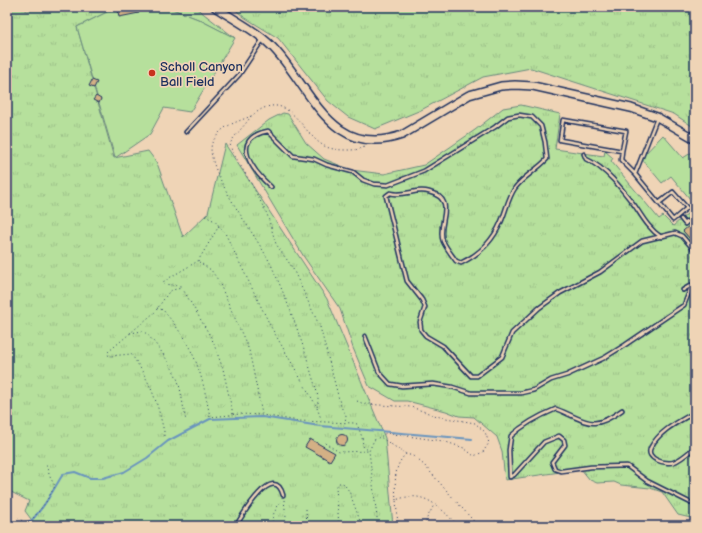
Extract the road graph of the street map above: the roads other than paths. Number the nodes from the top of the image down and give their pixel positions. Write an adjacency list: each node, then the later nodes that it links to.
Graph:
1 (215, 7): 2 (street)
2 (263, 39): 3 (street); 4 (lane)
3 (657, 117): 5 (street); 8 (lane)
4 (186, 132)
5 (695, 139)
6 (622, 151): 6 (lane); 8 (lane)
7 (584, 154): 13 (lane)
8 (635, 174): 10 (lane)
9 (270, 187): 13 (lane)
10 (659, 203): 10 (lane)
11 (695, 217): 12 (lane)
12 (681, 219)
13 (661, 237): 14 (lane)
14 (695, 251)
15 (693, 284): 16 (lane); 17 (lane)
16 (683, 290)
17 (364, 336)
18 (622, 410): 22 (lane)
19 (695, 412): 20 (lane)
20 (695, 447)
21 (283, 495): 23 (lane)
22 (695, 506)
23 (236, 526)

